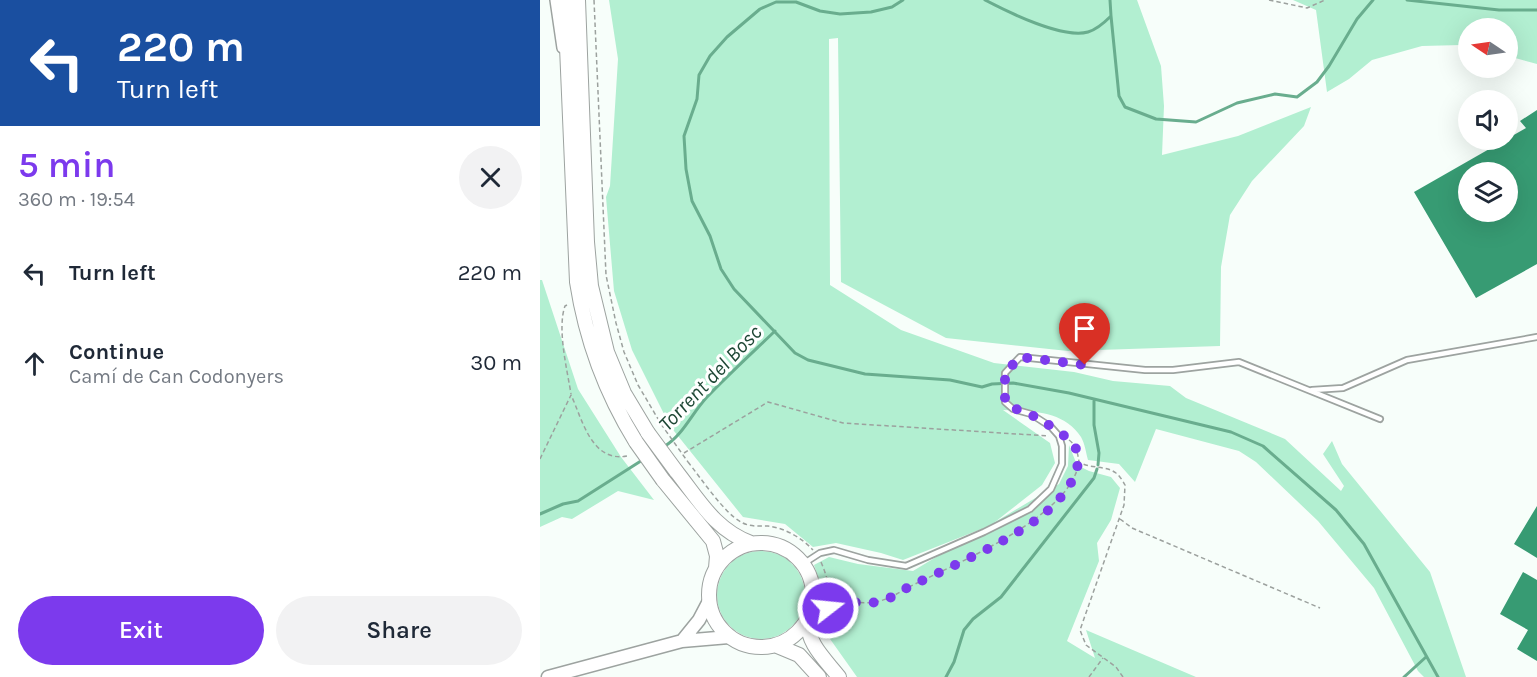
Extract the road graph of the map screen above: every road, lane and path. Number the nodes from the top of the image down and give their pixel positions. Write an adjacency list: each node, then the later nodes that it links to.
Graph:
1 (555, 0): 9 (street)
2 (565, 0): 9 (main road)
3 (578, 0): 22 (main road, bridge)
4 (594, 0): 23 (path, bridge)
5 (1269, 0): 8 (path)
6 (1298, 0): 8 (path)
7 (1326, 0): 8 (path)
8 (1296, 5)
9 (569, 79): 26 (main road, bridge)
10 (569, 305): 13 (path)
11 (1537, 337): 12 (lane)
12 (1306, 390): 14 (lane); 15 (lane)
13 (571, 394): 18 (path); 19 (path)
14 (1380, 419)
15 (1051, 428): 16 (lane); 20 (path)
16 (1059, 436): 17 (path); 25 (lane)
17 (684, 453)
18 (627, 456)
19 (540, 459)
20 (1078, 462): 21 (path); 27 (path)
21 (1120, 518): 29 (path); 35 (path)
22 (751, 543): 25 (main road); 26 (main road)
23 (812, 549)
24 (821, 561): 27 (path)
25 (803, 564): 30 (main road)
26 (716, 567): 28 (main road)
27 (829, 599): 32 (path)
28 (709, 601): 31 (main road); 33 (street)
29 (1320, 608)
30 (807, 619): 34 (main road); 38 (main road)
31 (729, 637): 33 (street); 34 (main road)
32 (824, 637)
33 (681, 642): 37 (street)
34 (775, 645): 36 (main road)
35 (1104, 657): 39 (path); 40 (path)
36 (814, 672)
37 (548, 677)
38 (839, 677)
39 (1089, 677)
40 (1123, 677)

